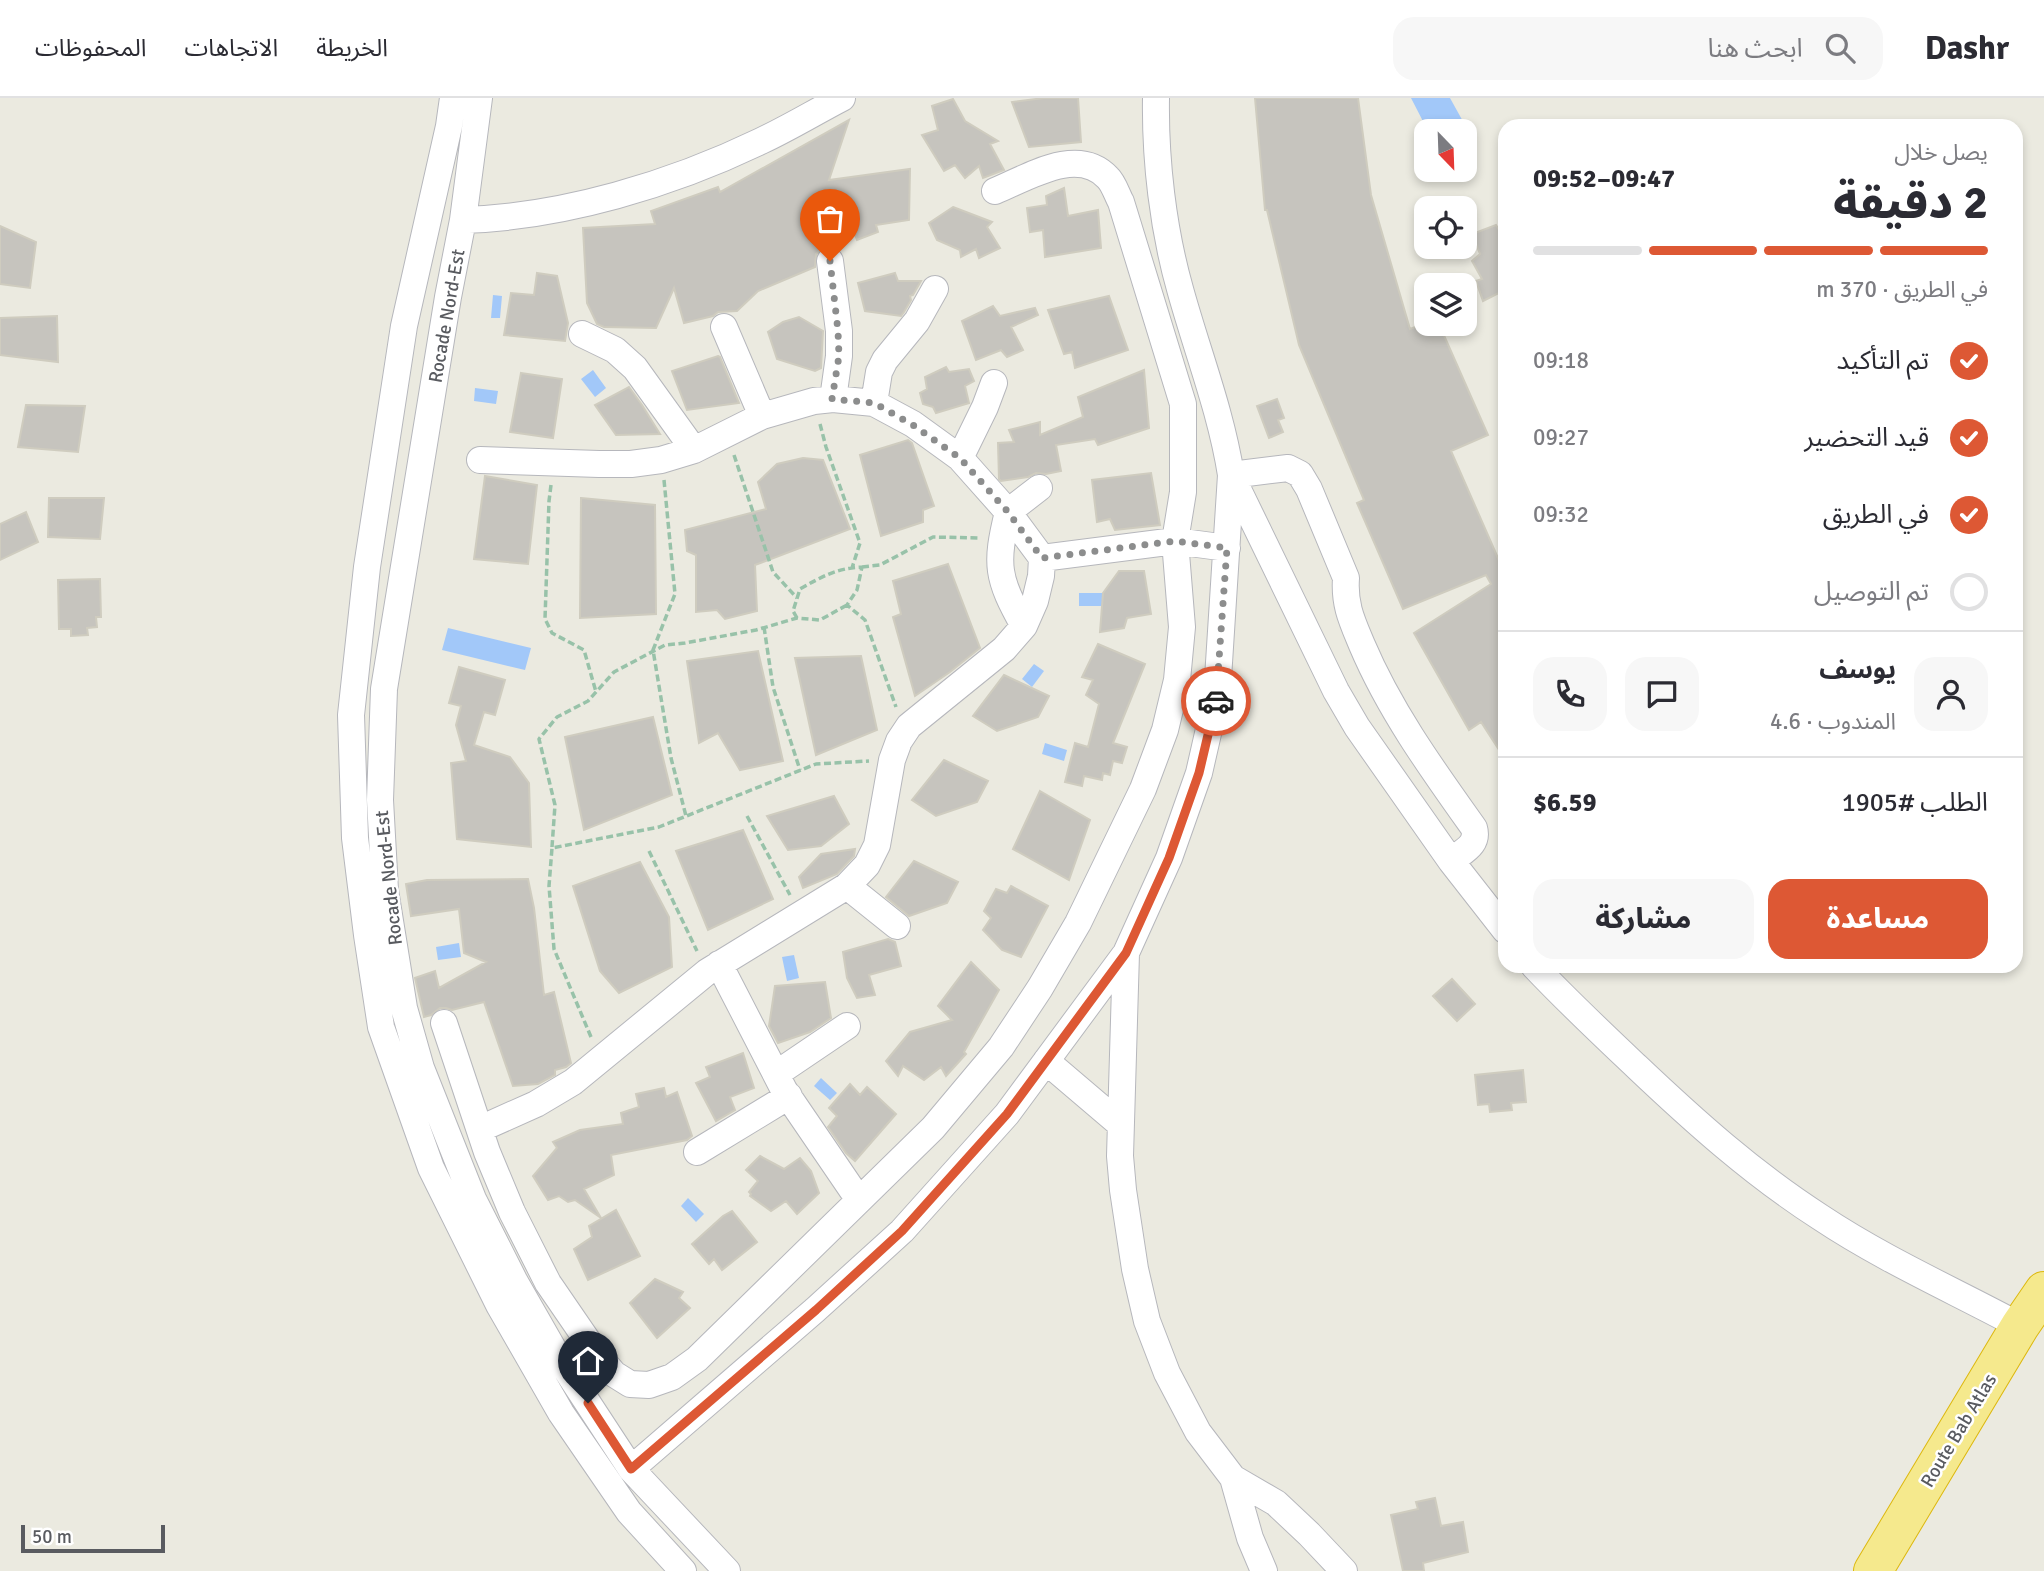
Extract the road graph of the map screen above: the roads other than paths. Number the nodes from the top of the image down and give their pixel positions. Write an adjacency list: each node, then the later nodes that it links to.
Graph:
1 (453, 98): 44 (street, Rocade Nord-Est)
2 (479, 98): 6 (street, Rocade Nord-Est)
3 (842, 98): 6 (street)
4 (1156, 98): 18 (street)
5 (995, 191): 21 (street)
6 (463, 219): 42 (street, Rocade Nord-Est)
7 (830, 261): 12 (street)
8 (935, 289): 13 (street)
9 (724, 327): 14 (street)
10 (582, 334): 15 (street)
11 (994, 383): 16 (street)
12 (823, 400): 13 (street); 14 (street)
13 (874, 403): 16 (street)
14 (762, 416): 15 (street)
15 (694, 450): 17 (street)
16 (960, 458): 20 (street)
17 (480, 460)
18 (1231, 475): 22 (street); 25 (street); 25 (street)
19 (1039, 488): 20 (street)
20 (1008, 512): 23 (street); 24 (street)
21 (1175, 541): 22 (street); 23 (street); 39 (street)
22 (1227, 548): 29 (street)
23 (1042, 558): 24 (street)
24 (1024, 626): 26 (street)
25 (1451, 860): 27 (street)
26 (847, 886): 28 (street); 30 (street)
27 (1498, 921)
28 (897, 926)
29 (1126, 953): 34 (street); 36 (street)
30 (713, 968): 35 (street); 37 (street)
31 (1541, 973): 41 (street)
32 (444, 1023): 37 (street)
33 (847, 1026): 35 (street)
34 (1046, 1061): 36 (street); 42 (street)
35 (782, 1085): 38 (street); 39 (street)
36 (1120, 1124): 43 (street)
37 (480, 1129): 39 (street)
38 (696, 1152)
39 (859, 1200)
40 (2044, 1291): 41 (highway, Route Bab Atlas)
41 (2020, 1326): 48 (highway, Route Bab Atlas)
42 (631, 1469): 45 (street, Rocade Nord-Est)
43 (1233, 1478): 46 (street); 47 (street)
44 (683, 1571)
45 (727, 1571)
46 (1265, 1571)
47 (1345, 1571)
48 (1873, 1571)

